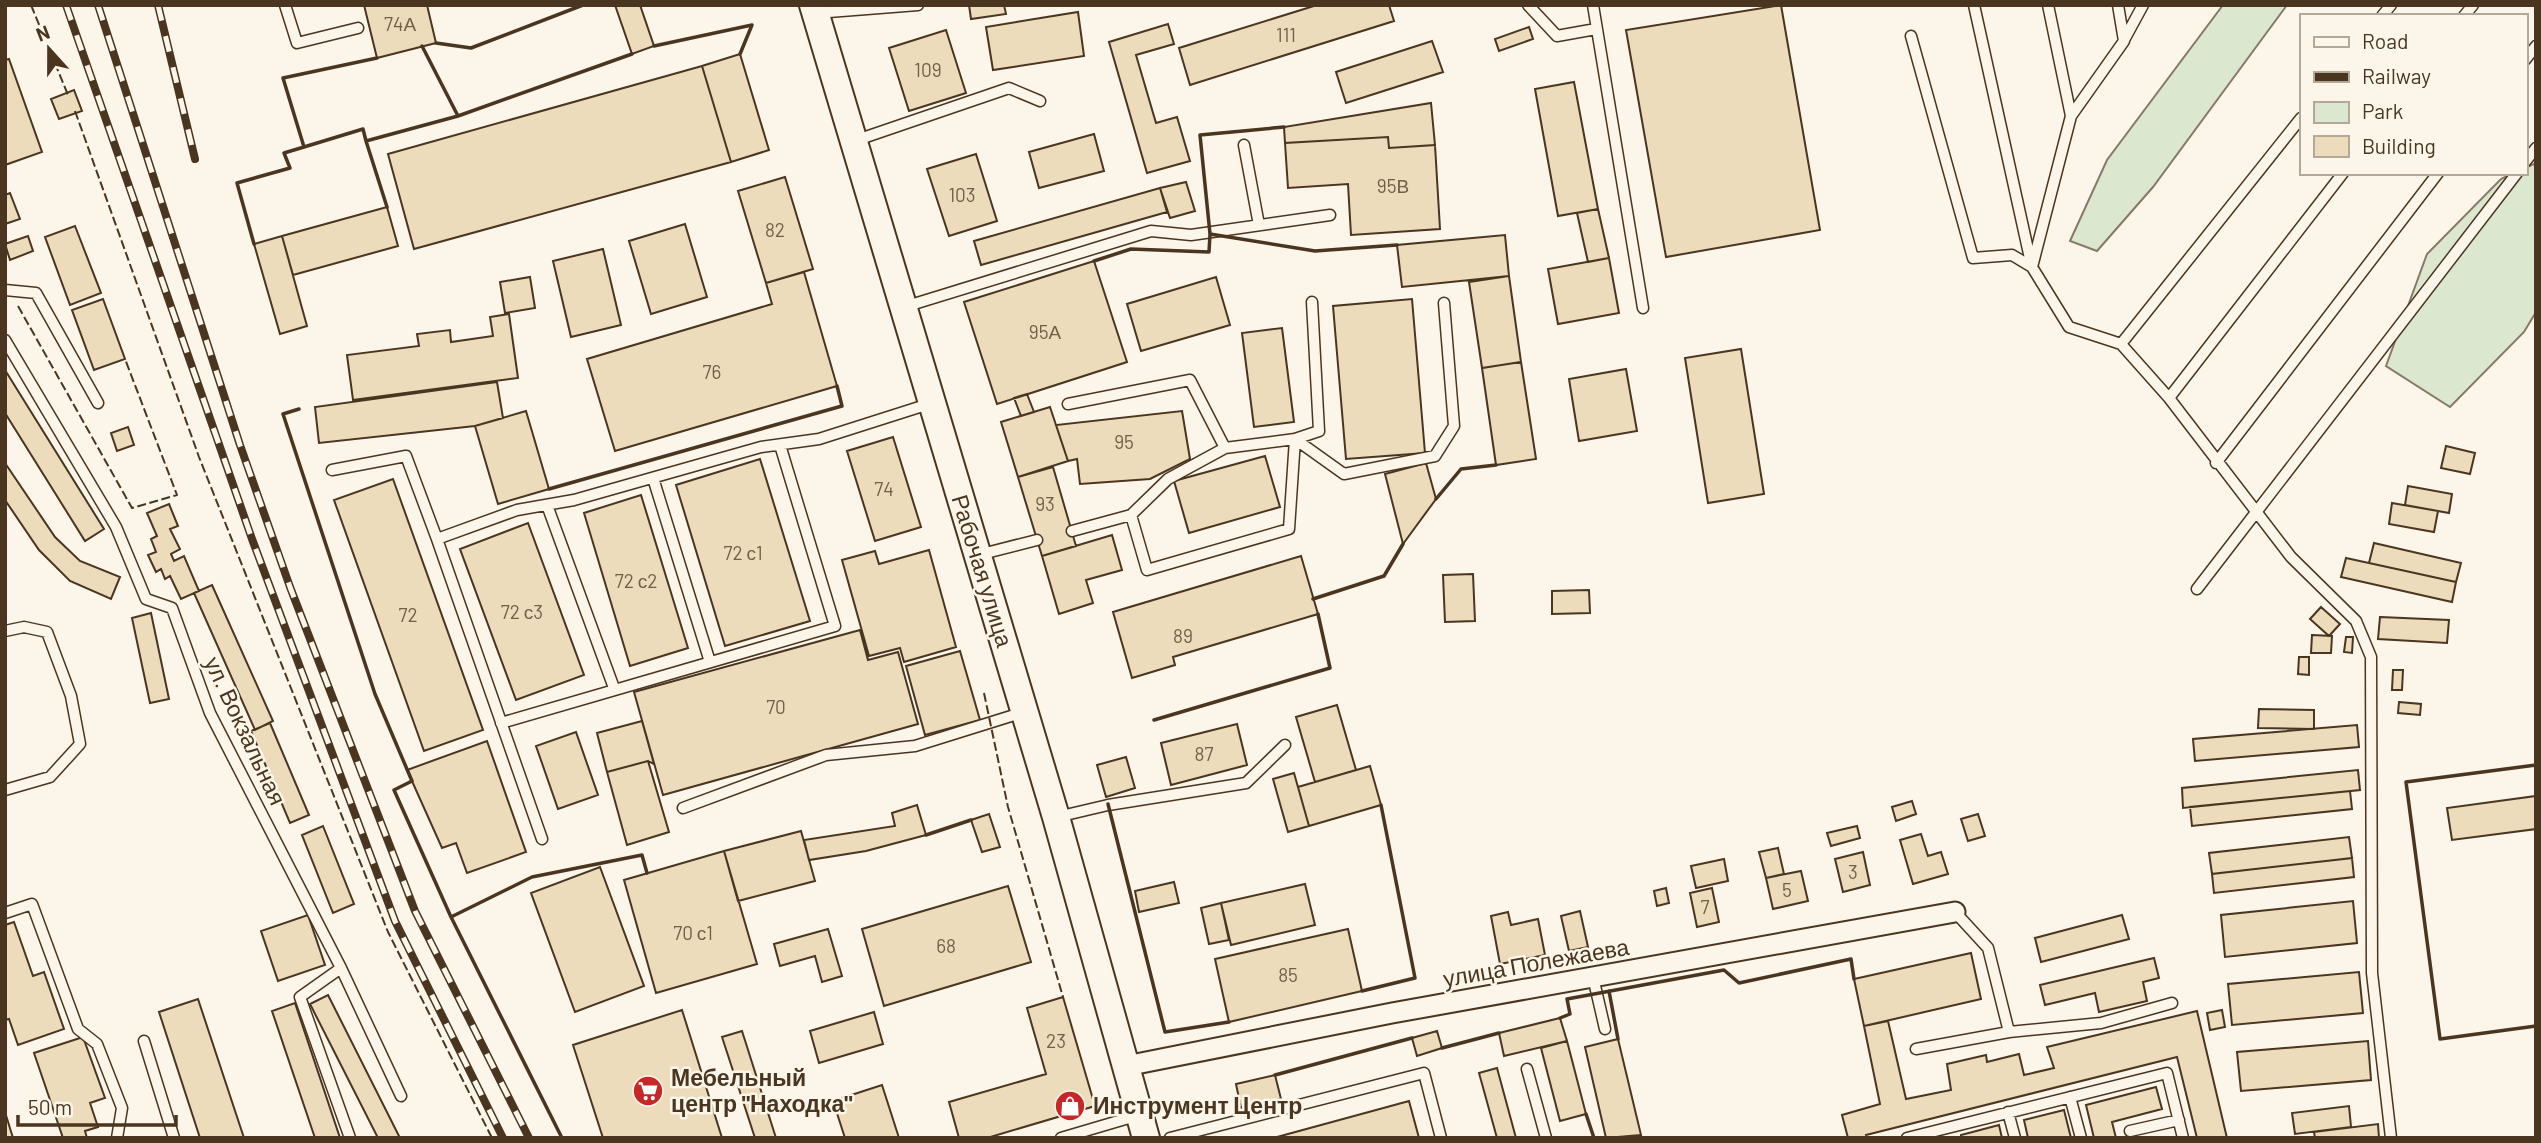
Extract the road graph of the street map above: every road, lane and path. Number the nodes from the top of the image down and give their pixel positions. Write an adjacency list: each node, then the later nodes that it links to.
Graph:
1 (285, 5): 10 (lane)
2 (918, 5): 9 (lane)
3 (1528, 5): 11 (lane)
4 (1593, 5): 11 (lane)
5 (1974, 5): 24 (lane)
6 (2048, 5): 15 (lane)
7 (2118, 5): 13 (lane)
8 (2143, 5): 13 (lane)
9 (814, 9): 17 (street, Рабочая улица)
10 (358, 28)
11 (1596, 29): 29 (lane)
12 (1911, 36): 24 (lane)
13 (2124, 41): 15 (lane)
14 (1040, 101): 17 (lane)
15 (2071, 117): 24 (lane)
16 (2300, 119): 31 (lane)
17 (854, 141): 28 (street, Рабочая улица)
18 (1244, 145): 23 (lane)
19 (2341, 175): 32 (lane)
20 (2436, 175): 39 (lane)
21 (2515, 175): 43 (lane)
22 (1330, 215): 23 (lane)
23 (1259, 225): 28 (lane)
24 (2032, 267): 31 (lane)
25 (5, 290): 34 (lane)
26 (1312, 302): 36 (lane)
27 (1444, 303): 36 (lane)
28 (904, 307): 33 (street, Рабочая улица)
29 (1643, 308)
30 (5, 340): 62 (lane, ул. Вокзальная)
31 (2121, 344): 32 (lane)
32 (2169, 398): 39 (lane)
33 (932, 402): 37 (lane); 48 (street, Рабочая улица)
34 (98, 403)
35 (1068, 404): 38 (lane)
36 (1295, 439): 38 (lane); 44 (lane)
37 (780, 445): 41 (lane); 51 (lane)
38 (1225, 448): 44 (lane)
39 (2216, 463): 43 (lane)
40 (332, 470): 46 (lane)
41 (653, 478): 42 (lane); 51 (lane)
42 (547, 505): 46 (lane); 52 (lane)
43 (2257, 514): 49 (lane); 89 (lane)
44 (1131, 515): 45 (lane)
45 (1072, 531)
46 (436, 539): 54 (lane)
47 (1037, 540): 48 (lane)
48 (978, 556): 53 (street, Рабочая улица)
49 (2197, 589)
50 (5, 631): 56 (lane)
51 (710, 662): 52 (lane)
52 (614, 688): 54 (lane)
53 (1025, 712): 57 (lane); 58 (street, Рабочая улица)
54 (501, 723): 59 (lane)
55 (1285, 745): 58 (lane)
56 (5, 790)
57 (683, 808)
58 (1056, 817): 69 (street, Рабочая улица)
59 (542, 839)
60 (5, 912): 78 (lane)
61 (1955, 912): 63 (street, улица Полежаева); 66 (lane)
62 (341, 968): 71 (lane); 80 (lane)
63 (1593, 977): 65 (lane); 69 (street, улица Полежаева)
64 (2172, 1003): 66 (lane)
65 (1605, 1029)
66 (2009, 1032): 68 (lane)
67 (144, 1041): 79 (lane)
68 (1916, 1049)
69 (1126, 1066): 75 (street, Рабочая улица)
70 (1527, 1069): 84 (lane)
71 (401, 1096)
72 (2070, 1097): 73 (lane); 74 (lane); 87 (lane)
73 (2008, 1112): 77 (lane); 86 (lane)
74 (2179, 1120): 76 (lane); 88 (lane)
75 (1142, 1126): 81 (lane)
76 (2130, 1131)
77 (1947, 1133): 85 (lane)
78 (117, 1138)
79 (174, 1138)
80 (350, 1138)
81 (1061, 1138)
82 (1170, 1138): 83 (lane)
83 (1441, 1138)
84 (1546, 1138)
85 (1907, 1138)
86 (2015, 1138)
87 (2081, 1138)
88 (2183, 1138)
89 (2391, 1138)

